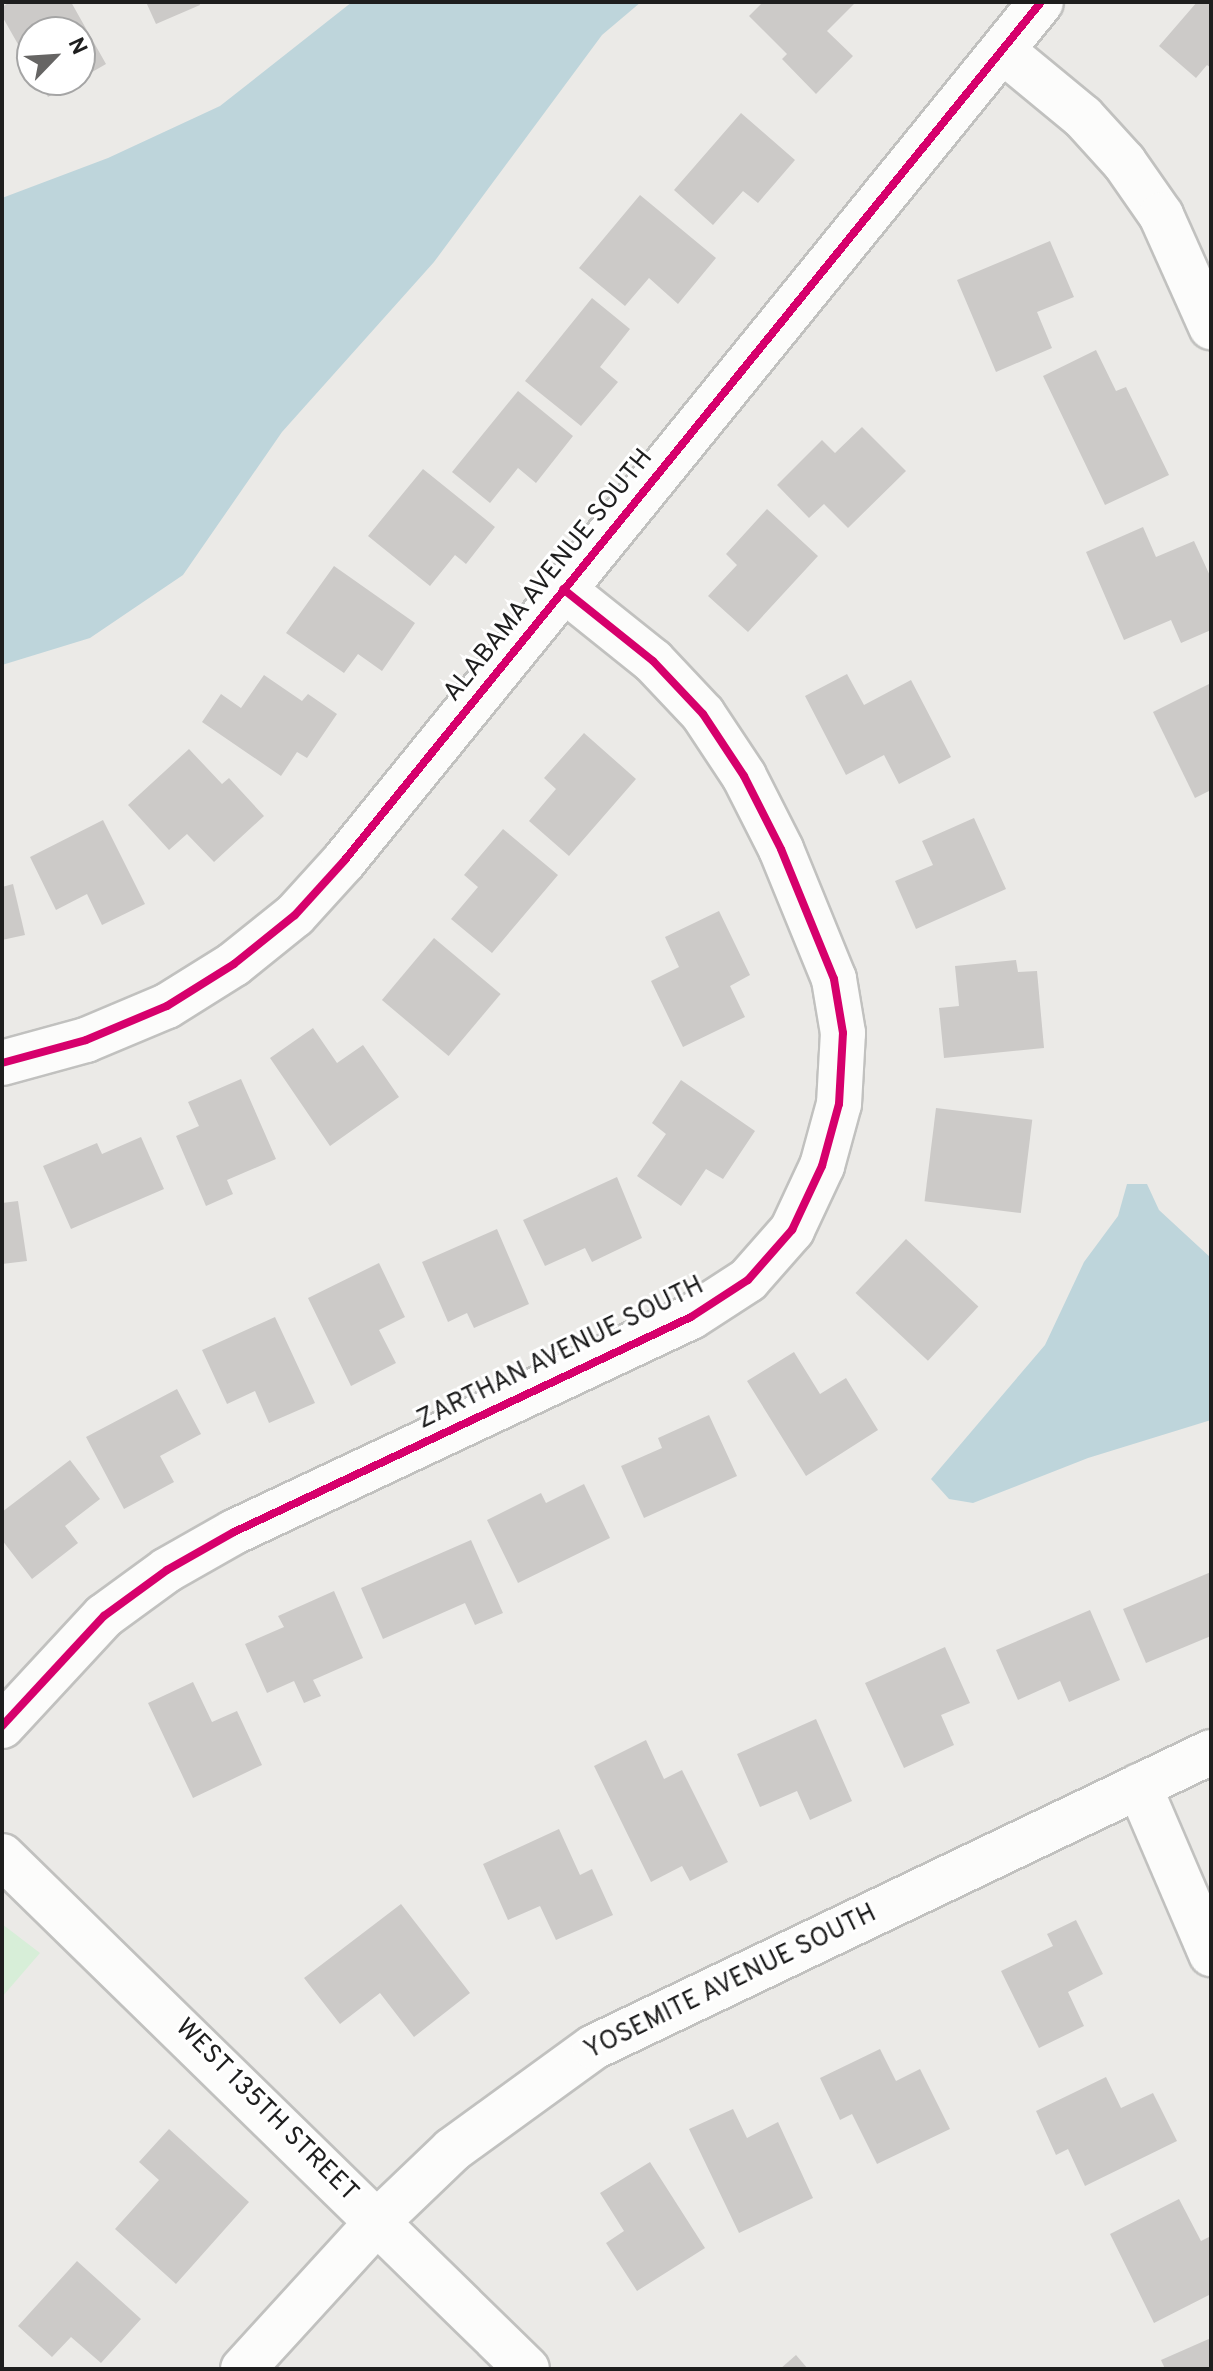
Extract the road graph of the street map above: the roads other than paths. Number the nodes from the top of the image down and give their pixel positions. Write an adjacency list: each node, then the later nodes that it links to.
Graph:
1 (1041, 2): 2 (street, ALABAMA AVENUE SOUTH)
2 (1003, 51): 3 (street); 4 (street, ALABAMA AVENUE SOUTH)
3 (1211, 327)
4 (563, 589): 5 (street, ALABAMA AVENUE SOUTH); 6 (street, ZARTHAN AVENUE SOUTH)
5 (2, 1063)
6 (2, 1726)
7 (1211, 1752): 8 (street, YOSEMITE AVENUE SOUTH)
8 (1139, 1786): 10 (street); 11 (street, YOSEMITE AVENUE SOUTH)
9 (2, 1856): 11 (street, WEST 135TH STREET)
10 (1211, 1954)
11 (377, 2222): 12 (street, YOSEMITE AVENUE SOUTH); 13 (street, WEST 135TH STREET)
12 (243, 2369)
13 (527, 2369)

